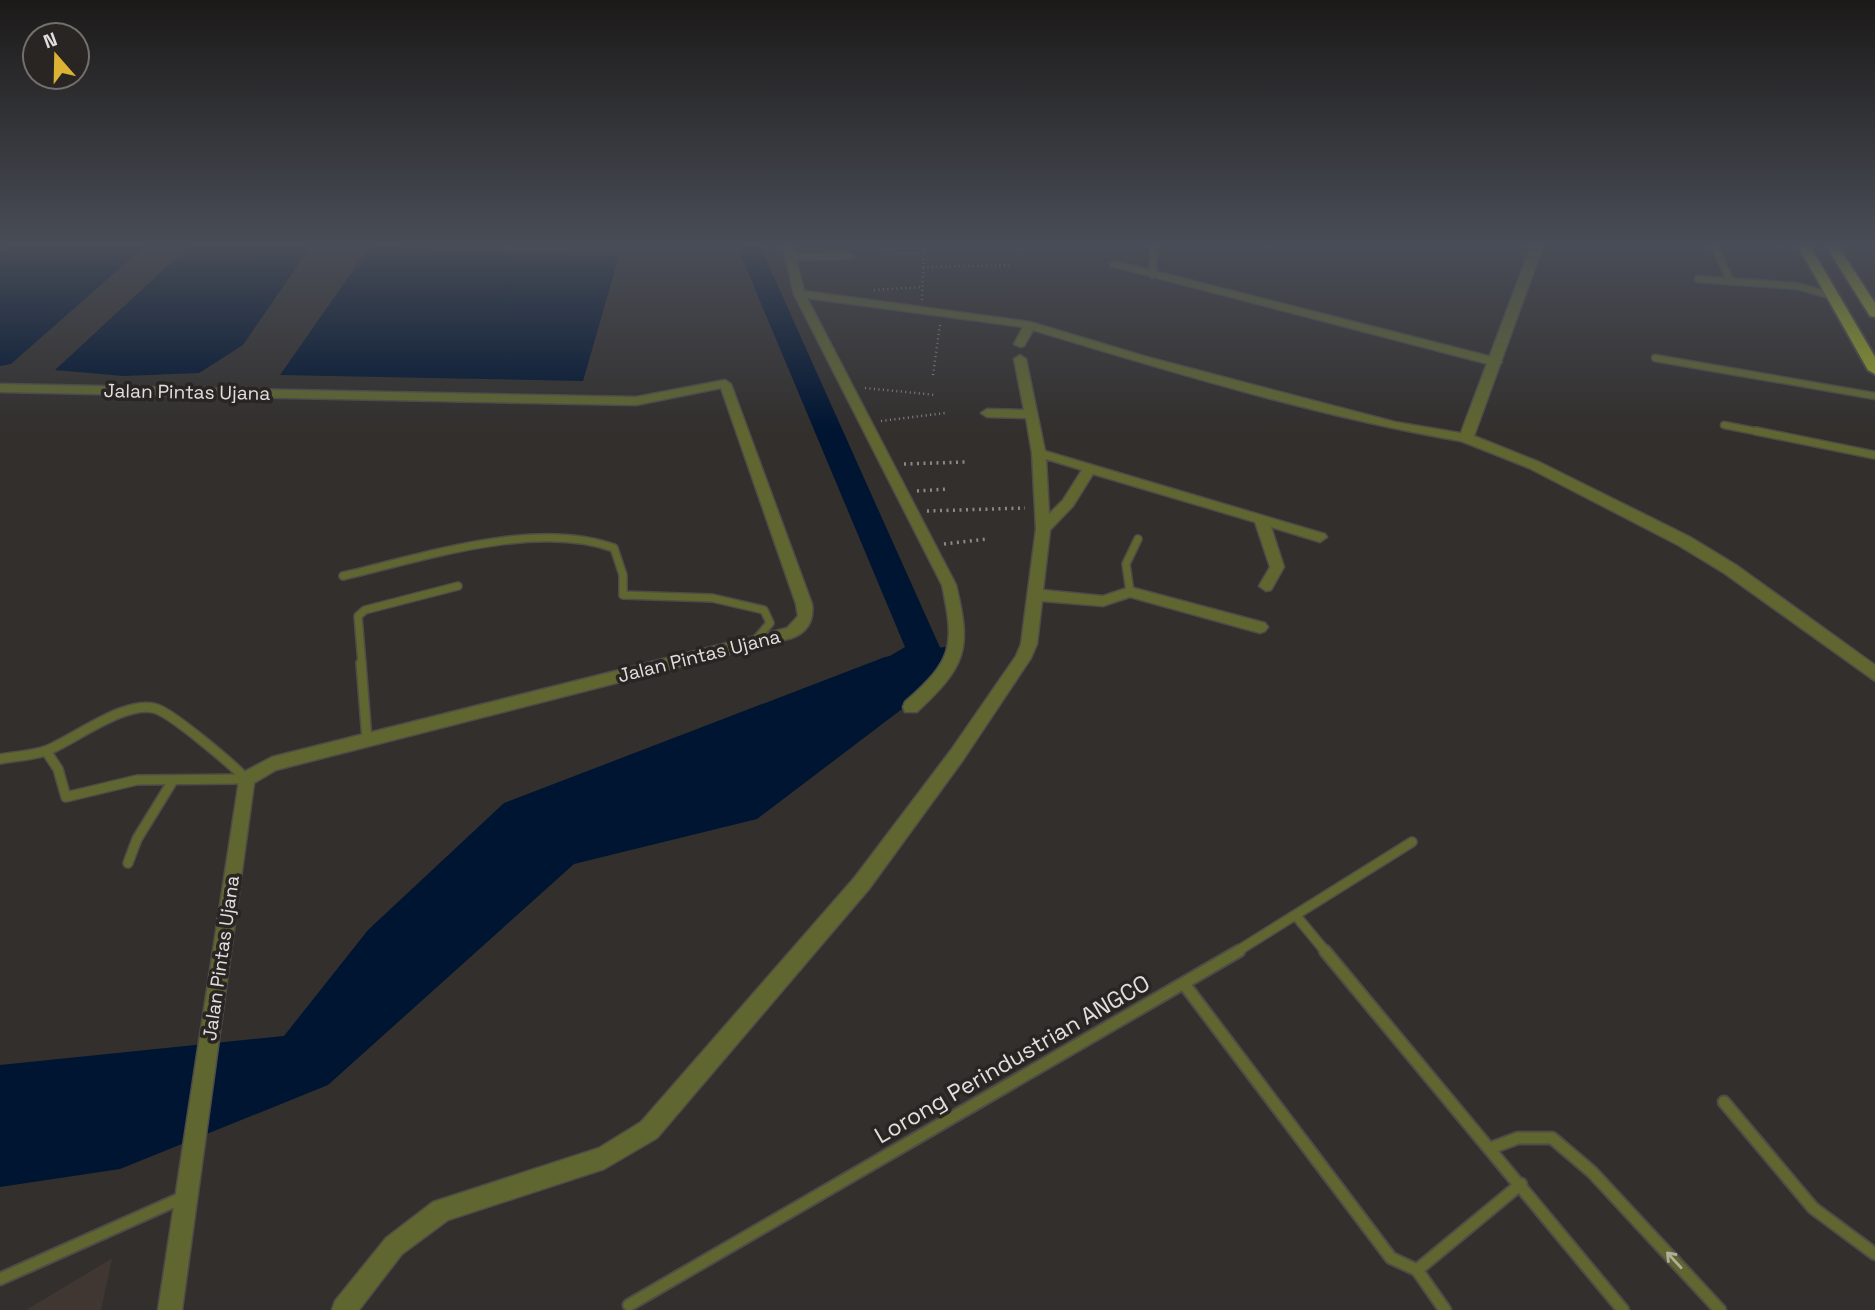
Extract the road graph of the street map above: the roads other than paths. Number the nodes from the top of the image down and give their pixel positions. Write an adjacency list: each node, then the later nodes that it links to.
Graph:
1 (806, 307): 33 (street)
2 (907, 307): 6 (street)
3 (1280, 307): 10 (street)
4 (1515, 307): 10 (street)
5 (1838, 307): 11 (highway)
6 (1030, 325): 7 (street); 17 (street)
7 (1020, 344)
8 (1655, 358): 13 (lane)
9 (1020, 359): 15 (street)
10 (1496, 362): 17 (street)
11 (1875, 370)
12 (0, 388): 31 (street, Jalan Pintas Ujana)
13 (1875, 396)
14 (987, 413): 15 (street)
15 (1031, 415): 18 (street)
16 (1724, 425): 19 (lane)
17 (1466, 438): 32 (street)
18 (1039, 453): 20 (street); 22 (street)
19 (1875, 455)
20 (1090, 468): 21 (street); 22 (street)
21 (1261, 519): 23 (street); 27 (street)
22 (1042, 529): 29 (street)
23 (1320, 537)
24 (1138, 539): 28 (lane)
25 (343, 576): 31 (lane)
26 (458, 586): 34 (lane)
27 (1266, 586)
28 (1130, 592): 29 (street); 30 (street)
29 (1033, 595): 52 (street)
30 (1260, 628)
31 (753, 643): 34 (street, Jalan Pintas Ujana)
32 (1875, 674)
33 (911, 707)
34 (367, 740): 37 (street, Jalan Pintas Ujana)
35 (46, 751): 36 (lane); 37 (lane); 38 (lane)
36 (0, 759)
37 (246, 779): 38 (lane); 46 (street, Jalan Pintas Ujana)
38 (172, 782): 40 (lane)
39 (1412, 842): 41 (lane, Lorong Perindustrian ANGCO)
40 (128, 863)
41 (1297, 917): 42 (lane, Lorong Perindustrian ANGCO); 44 (lane)
42 (1184, 984): 48 (lane); 50 (lane, Lorong Perindustrian ANGCO)
43 (1724, 1102): 47 (lane)
44 (1491, 1148): 45 (lane); 55 (lane, one-way to 44)
45 (1521, 1184): 48 (lane); 54 (lane)
46 (186, 1195): 49 (lane); 51 (street, Jalan Pintas Ujana)
47 (1875, 1254)
48 (1417, 1270): 53 (lane)
49 (0, 1279)
50 (629, 1304)
51 (170, 1310)
52 (344, 1310)
53 (1444, 1310)
54 (1623, 1310)
55 (1720, 1310)

